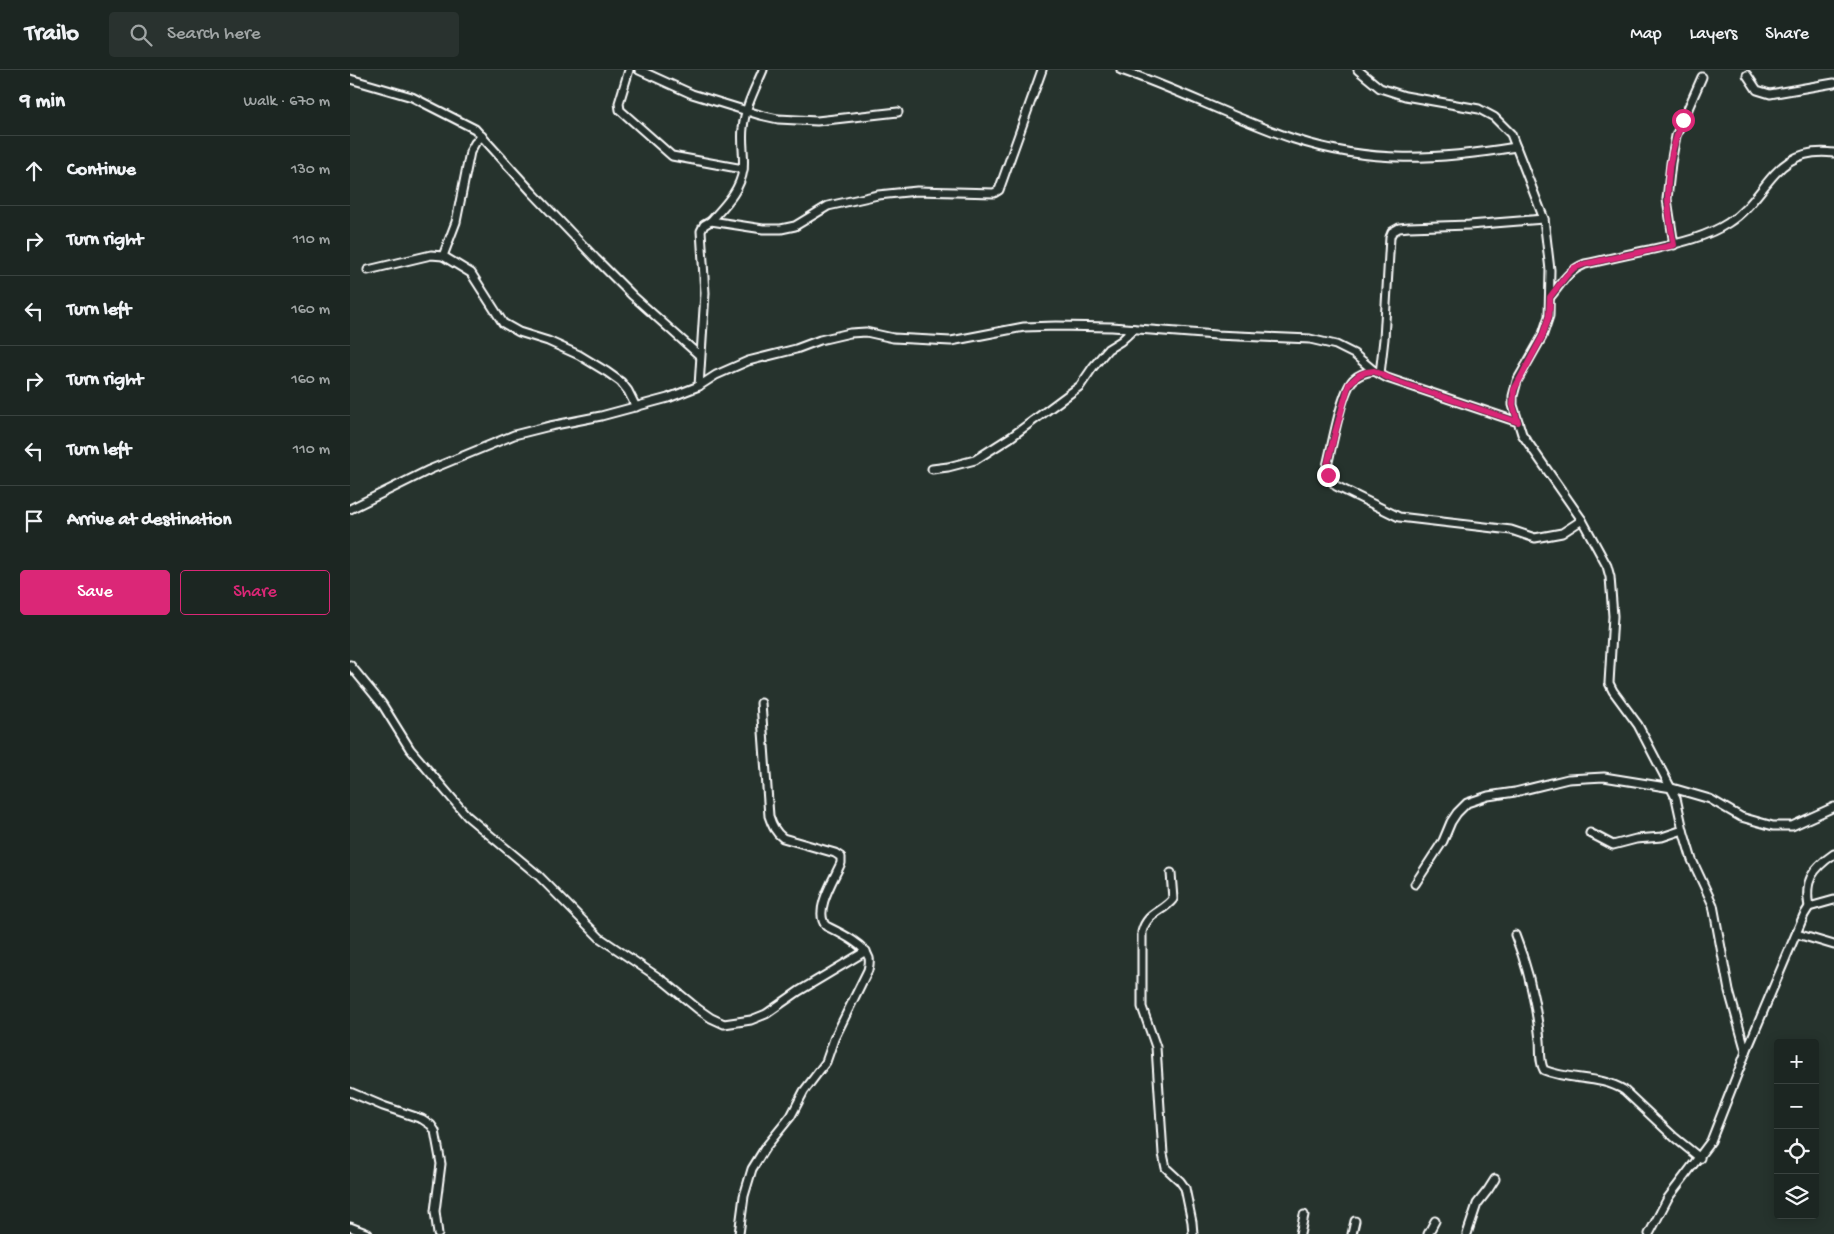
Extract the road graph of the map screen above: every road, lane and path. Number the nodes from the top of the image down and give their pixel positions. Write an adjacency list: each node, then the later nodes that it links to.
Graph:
1 (628, 70): 16 (street)
2 (639, 70): 11 (street)
3 (763, 70): 11 (street)
4 (1042, 70): 18 (street)
5 (1121, 70): 14 (street)
6 (1358, 70): 14 (street)
7 (1747, 75): 10 (street)
8 (1702, 77): 19 (street)
9 (350, 79): 13 (street)
10 (1834, 83)
11 (746, 110): 12 (street); 16 (street)
12 (898, 112)
13 (482, 136): 20 (street); 24 (street)
14 (1516, 147): 17 (street)
15 (1834, 154): 19 (street)
16 (743, 169): 18 (street)
17 (1544, 219): 22 (street); 25 (street)
18 (711, 221): 24 (street)
19 (1674, 245): 22 (street)
20 (443, 256): 21 (street); 27 (street)
21 (368, 270)
22 (1550, 297): 28 (street)
23 (1134, 329): 25 (street); 26 (street); 29 (street)
24 (700, 356): 26 (street)
25 (1377, 373): 28 (street); 31 (street)
26 (699, 386): 27 (street)
27 (636, 407): 30 (street)
28 (1518, 422): 31 (street)
29 (932, 469)
30 (350, 509)
31 (1582, 520): 34 (street)
32 (350, 665): 46 (street)
33 (761, 703): 46 (street)
34 (1672, 788): 35 (street); 36 (street); 40 (street)
35 (1834, 808)
36 (1683, 830): 37 (street); 47 (street)
37 (1590, 833)
38 (1834, 854): 42 (street)
39 (1171, 873): 59 (street)
40 (1415, 884)
41 (1834, 900): 42 (street)
42 (1809, 907): 43 (street)
43 (1797, 934): 45 (street); 47 (street)
44 (1515, 935): 49 (street)
45 (1834, 945)
46 (866, 951): 58 (street)
47 (1746, 1052): 49 (street)
48 (350, 1092): 57 (street)
49 (1700, 1158): 63 (street)
50 (1495, 1179): 55 (street)
51 (1304, 1215): 60 (street)
52 (1355, 1221): 61 (street)
53 (1435, 1221): 62 (street)
54 (350, 1227): 56 (street)
55 (1469, 1233)
56 (368, 1234)
57 (438, 1234)
58 (739, 1234)
59 (1193, 1234)
60 (1300, 1234)
61 (1352, 1234)
62 (1428, 1234)
63 (1649, 1234)

